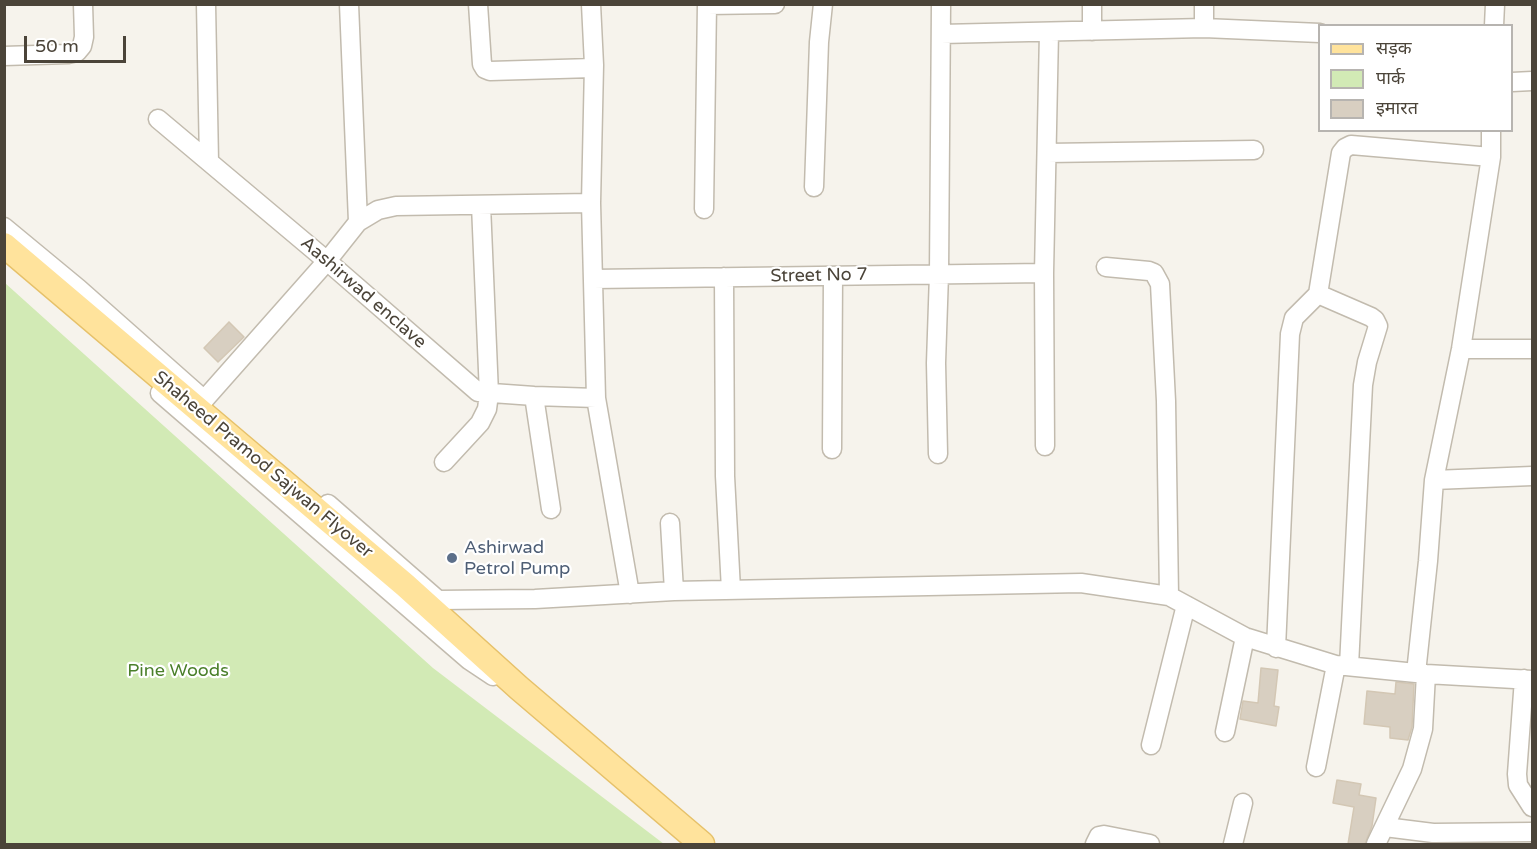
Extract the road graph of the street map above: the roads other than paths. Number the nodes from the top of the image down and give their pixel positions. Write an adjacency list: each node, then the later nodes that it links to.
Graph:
1 (83, 4): 19 (street)
2 (206, 4): 28 (street)
3 (349, 4): 33 (street)
4 (478, 4): 20 (street)
5 (591, 4): 20 (street)
6 (775, 4): 12 (street)
7 (823, 4): 29 (street)
8 (941, 4): 18 (street)
9 (1092, 4): 16 (street)
10 (1204, 4): 14 (street)
11 (1495, 4): 13 (street)
12 (707, 5): 32 (street)
13 (1494, 24)
14 (1204, 28): 16 (street); 17 (street)
15 (1049, 32): 16 (street); 18 (street); 26 (street)
16 (1092, 32)
17 (1318, 33)
18 (940, 34): 40 (street)
19 (4, 56)
20 (593, 68): 30 (street)
21 (1533, 81): 22 (street)
22 (1513, 82)
23 (158, 119): 28 (street, Aashirwad enclave)
24 (1491, 132): 27 (street)
25 (1254, 150): 26 (street)
26 (1047, 153): 39 (street)
27 (1491, 157): 44 (street); 45 (street)
28 (209, 162): 37 (street, Aashirwad enclave)
29 (814, 187)
30 (591, 203): 31 (street); 43 (street)
31 (481, 205): 33 (street); 47 (street)
32 (704, 209)
33 (358, 222): 37 (street)
34 (4, 227): 50 (street)
35 (4, 245): 70 (main road, Shaheed Pramod Sajwan Flyover)
36 (4, 258): 70 (street)
37 (327, 261): 47 (street, Aashirwad enclave); 50 (street)
38 (1106, 267): 62 (street)
39 (1044, 273): 40 (street, Street No 7); 51 (street)
40 (939, 274): 41 (street, Street No 7); 53 (street)
41 (833, 276): 42 (street, Street No 7); 52 (street)
42 (724, 277): 43 (street, Street No 7); 59 (street)
43 (593, 279): 49 (street)
44 (1318, 294): 66 (street); 67 (street)
45 (1461, 349): 46 (street); 56 (street)
46 (1533, 349)
47 (489, 394): 48 (street, Aashirwad enclave); 54 (street)
48 (534, 396): 49 (street, Aashirwad enclave); 57 (street)
49 (596, 398): 61 (street)
50 (204, 400): 63 (street)
51 (1045, 446)
52 (832, 449)
53 (938, 454)
54 (444, 462)
55 (1533, 476): 56 (street)
56 (1434, 480): 68 (street)
57 (551, 509)
58 (670, 523): 60 (street)
59 (731, 590): 60 (street); 62 (street)
60 (674, 591): 61 (street)
61 (630, 594): 63 (street)
62 (1169, 596): 64 (street)
63 (438, 600): 70 (street)
64 (1186, 605): 65 (street); 72 (street)
65 (1245, 637): 66 (street); 71 (street)
66 (1275, 648): 67 (street)
67 (1342, 665): 68 (street); 73 (street)
68 (1421, 673): 69 (street); 76 (street)
69 (1528, 680): 75 (street)
70 (519, 688): 78 (main road, Shaheed Pramod Sajwan Flyover)
71 (1225, 732)
72 (1151, 745)
73 (1316, 767)
74 (1243, 803): 81 (street)
75 (1533, 807)
76 (1385, 827): 77 (street); 82 (street)
77 (1533, 832)
78 (702, 844)
79 (1095, 844): 80 (street)
80 (1150, 844)
81 (1233, 844)
82 (1376, 844)

